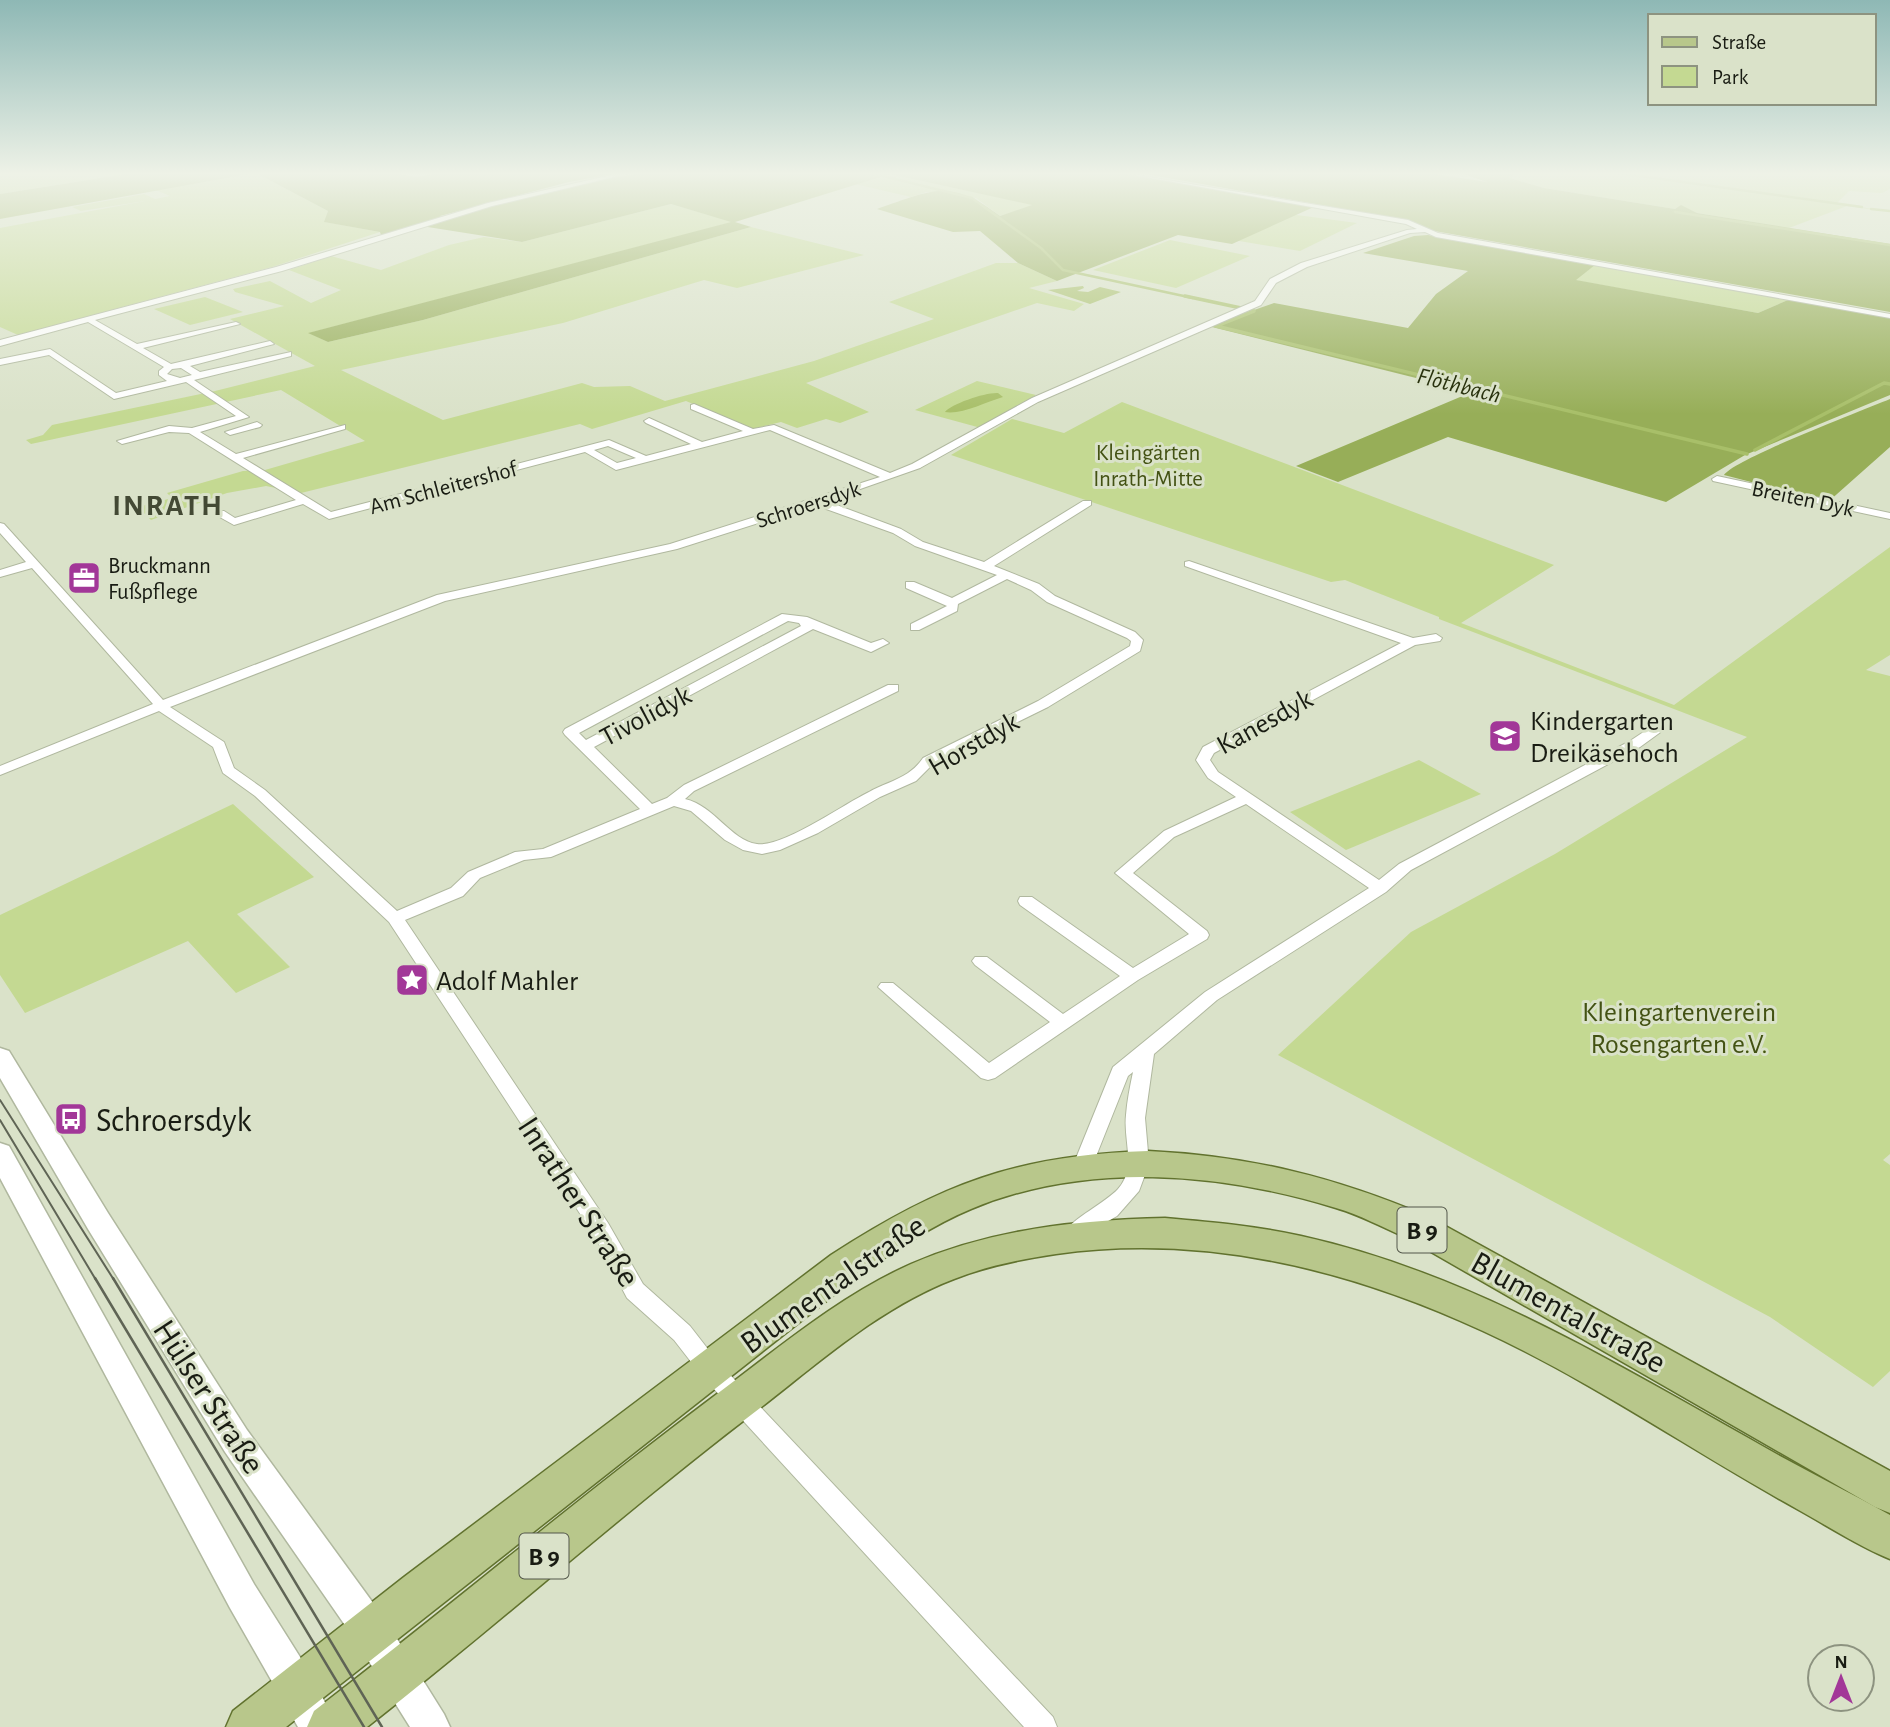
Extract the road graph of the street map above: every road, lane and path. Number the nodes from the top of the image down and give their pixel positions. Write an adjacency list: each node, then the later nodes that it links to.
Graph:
1 (331, 254): 5 (street)
2 (1339, 254): 27 (street, Schroersdyk)
3 (1546, 254): 4 (street)
4 (1890, 316)
5 (91, 321): 7 (street); 9 (street)
6 (236, 324): 9 (street)
7 (0, 342)
8 (270, 344): 12 (street)
9 (135, 347): 13 (street)
10 (288, 354): 14 (street)
11 (0, 362): 14 (street)
12 (182, 365): 13 (street); 14 (street)
13 (170, 368): 14 (street)
14 (187, 379): 16 (street)
15 (694, 407): 19 (street)
16 (244, 417): 20 (street, Am Schleitershof); 21 (street)
17 (649, 421): 23 (street)
18 (342, 427): 25 (street)
19 (750, 431): 23 (street); 27 (street)
20 (192, 432): 21 (street, Am Schleitershof); 22 (street, Am Schleitershof)
21 (204, 439): 25 (street, Am Schleitershof)
22 (121, 441)
23 (701, 444): 26 (street)
24 (586, 450): 26 (street, Am Schleitershof); 26 (street); 29 (street, Am Schleitershof)
25 (233, 458): 29 (street, Am Schleitershof)
26 (645, 459)
27 (890, 477): 30 (street, Schroersdyk)
28 (1717, 479): 33 (street, Breiten Dyk)
29 (303, 501): 34 (street)
30 (815, 501): 39 (street, Horstdyk); 52 (street, Schroersdyk)
31 (1087, 503): 39 (street)
32 (220, 513): 34 (street)
33 (1890, 516)
34 (234, 523): 36 (street)
35 (0, 526): 37 (street, Inrather Straße)
36 (247, 533)
37 (33, 564): 40 (street); 52 (street, Inrather Straße)
38 (1189, 565): 47 (street, Kanesdyk)
39 (985, 566): 41 (street, Horstdyk)
40 (0, 575)
41 (1006, 575): 43 (street); 57 (street, Horstdyk)
42 (910, 585): 43 (street)
43 (952, 603): 45 (street)
44 (803, 620): 48 (street); 49 (street, Tivolidyk); 50 (street, Tivolidyk)
45 (915, 627)
46 (1436, 638): 47 (street, Kanesdyk)
47 (1412, 642): 56 (street, Kanesdyk)
48 (883, 643)
49 (680, 672): 50 (street, Tivolidyk); 54 (street, Tivolidyk)
50 (705, 683): 54 (street, Tivolidyk)
51 (893, 688): 57 (street)
52 (162, 705): 55 (street); 61 (street, Inrather Straße)
53 (1662, 726): 59 (street)
54 (585, 746): 58 (street, Tivolidyk)
55 (0, 771)
56 (1246, 798): 59 (street, Kanesdyk); 63 (street)
57 (672, 801): 58 (street)
58 (648, 809): 61 (street)
59 (1380, 888): 66 (street)
60 (1026, 901): 63 (street)
61 (395, 918): 72 (street, Inrather Straße)
62 (981, 961): 65 (street)
63 (1132, 976): 65 (street)
64 (887, 987): 65 (street)
65 (1063, 1023)
66 (1144, 1052): 69 (street); 70 (street)
67 (0, 1057): 76 (street, Hülser Straße)
68 (0, 1153): 78 (street, Hülser Straße)
69 (1139, 1164): 70 (main road, Blumentalstraße / B 9); 71 (street); 74 (main road, Blumentalstraße / B 9)
70 (1082, 1168): 72 (main road, Blumentalstraße / B 9)
71 (1060, 1237): 73 (main road, Blumentalstraße / B 9); 75 (main road, Blumentalstraße / B 9)
72 (710, 1369): 73 (street, Inrather Straße); 76 (main road, Blumentalstraße / B 9)
73 (740, 1400): 77 (main road, Blumentalstraße / B 9); 82 (street, Inrather Straße)
74 (1890, 1493)
75 (1890, 1538)
76 (371, 1631): 77 (street, Hülser Straße); 78 (main road, B 9)
77 (399, 1675): 80 (main road, B 9); 81 (street, Hülser Straße)
78 (309, 1708): 79 (main road, B 9)
79 (250, 1727)
80 (330, 1727)
81 (431, 1727)
82 (1042, 1727)

